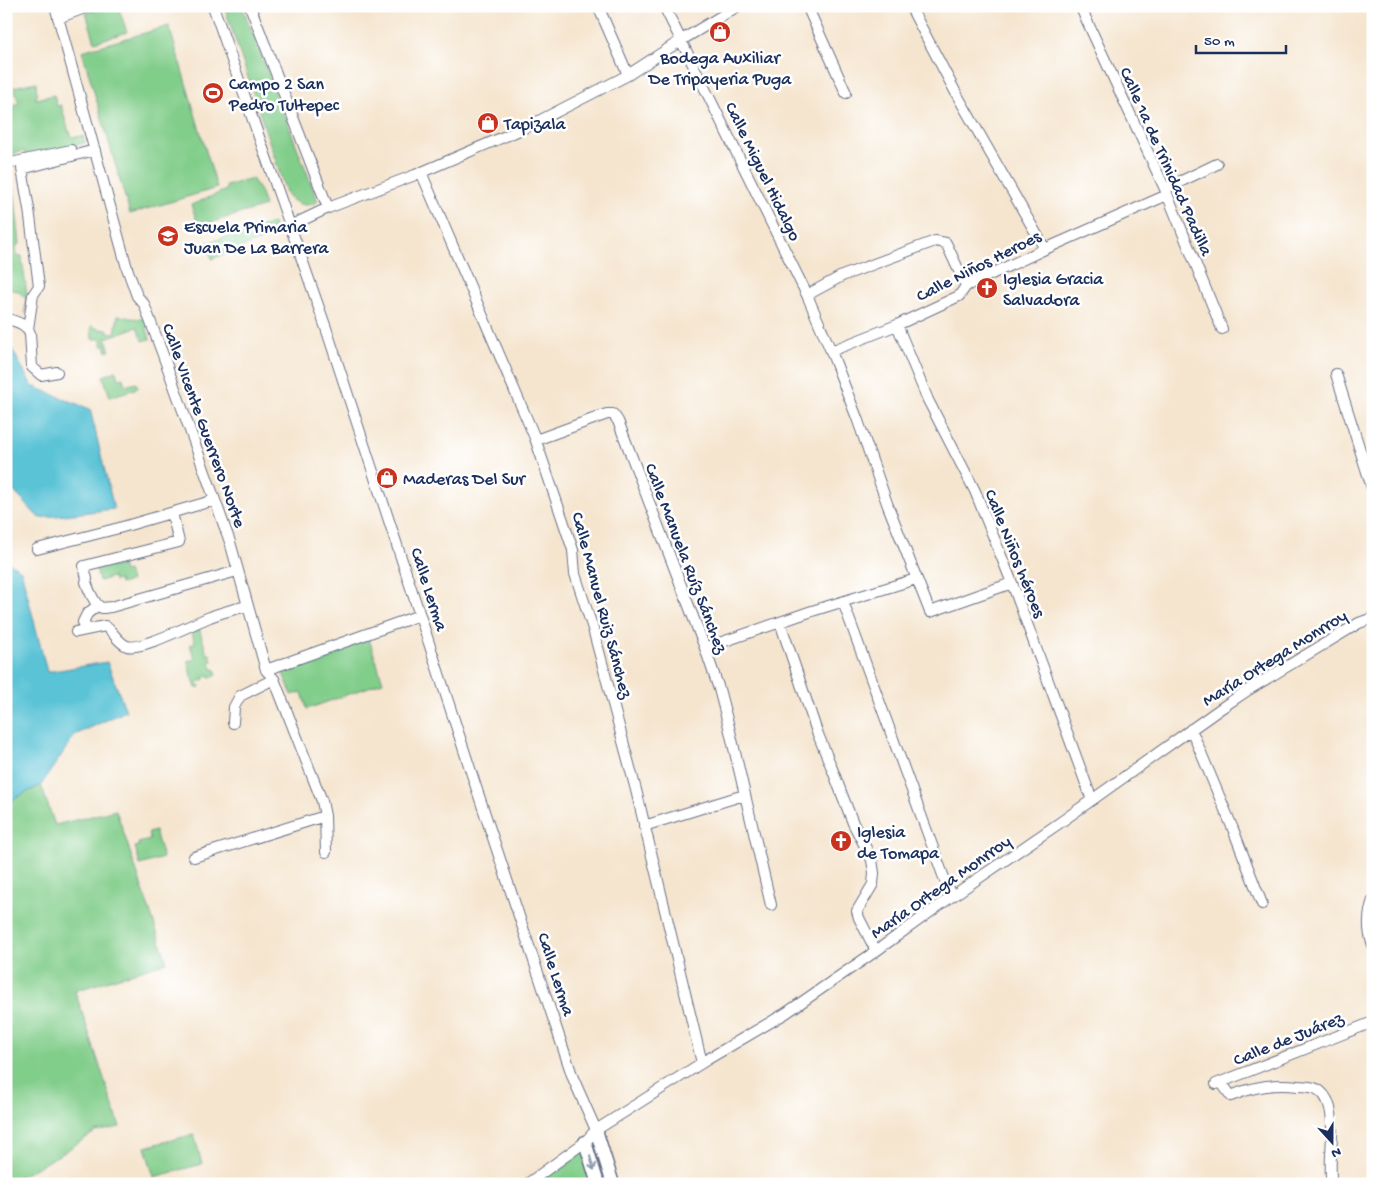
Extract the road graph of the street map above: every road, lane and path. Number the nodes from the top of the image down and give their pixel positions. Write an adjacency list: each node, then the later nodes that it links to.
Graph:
1 (55, 6): 11 (street, Calle VIcente Guerrero Norte)
2 (90, 6): 11 (street)
3 (213, 6): 21 (street, Calle Lerma)
4 (250, 6): 20 (street)
5 (598, 6): 13 (street)
6 (664, 6): 12 (street, Calle Miguel Hidalgo)
7 (738, 6): 12 (street)
8 (806, 6): 14 (street)
9 (910, 6): 22 (street)
10 (1080, 6): 19 (street, Calle 1a de Trinidad Padilla)
11 (58, 18): 15 (street, Calle VIcente Guerrero Norte)
12 (680, 40): 13 (street); 24 (street, Calle Miguel Hidalgo)
13 (628, 75): 18 (street)
14 (846, 92)
15 (95, 147): 16 (street); 27 (street); 34 (street, Calle VIcente Guerrero Norte)
16 (11, 163)
17 (1218, 164): 19 (street, Calle Niños Heroes)
18 (420, 172): 20 (street); 32 (street, Calle Manuel Ruiz Sánchez)
19 (1166, 192): 22 (street, Calle Niños Heroes); 28 (street, Calle 1a de Trinidad Padilla)
20 (328, 208): 21 (street)
21 (290, 226): 43 (street, Calle Lerma)
22 (1045, 248): 23 (street, Calle Niños Heroes)
23 (966, 286): 24 (street); 26 (street, Calle Niños Heroes)
24 (807, 295): 29 (street, Calle Miguel Hidalgo)
25 (6, 318): 27 (street)
26 (897, 325): 29 (street, Calle Niños Heroes); 39 (street, Calle Niños héroes)
27 (28, 328): 30 (street)
28 (1222, 329)
29 (831, 351): 38 (street, Calle Miguel Hidalgo)
30 (57, 372)
31 (1336, 374): 33 (street)
32 (536, 440): 48 (street, Calle Manuela Ruíz Sánchez); 56 (street, Calle Manuel Ruiz Sánchez)
33 (1373, 491)
34 (215, 500): 35 (street); 37 (street, Calle VIcente Guerrero Norte)
35 (172, 513): 36 (street); 41 (street)
36 (37, 549)
37 (237, 572): 41 (street); 42 (street, Calle VIcente Guerrero Norte)
38 (916, 579): 39 (street, Calle Miguel Hidalgo); 40 (street)
39 (1012, 583): 54 (street, Calle Niños héroes)
40 (842, 602): 45 (street); 59 (street)
41 (98, 605): 46 (street)
42 (247, 606): 46 (street); 49 (street, Calle VIcente Guerrero Norte)
43 (420, 616): 49 (street); 67 (street, Calle Lerma)
44 (1373, 618): 52 (street, María Ortega Monrroy)
45 (780, 622): 48 (street); 64 (street)
46 (87, 630): 47 (street)
47 (76, 632)
48 (705, 648): 53 (street, Calle Manuela Ruíz Sánchez)
49 (266, 670): 50 (street, Calle VIcente Guerrero Norte)
50 (274, 679): 51 (street); 55 (street, Calle VIcente Guerrero Norte)
51 (233, 723)
52 (1191, 729): 54 (street, María Ortega Monrroy); 61 (street)
53 (744, 795): 56 (street); 62 (street, Calle Manuela Ruíz Sánchez)
54 (1092, 800): 59 (street, María Ortega Monrroy)
55 (325, 816): 57 (street, Calle VIcente Guerrero Norte); 58 (street)
56 (644, 826): 66 (street, Calle Manuel Ruiz Sánchez)
57 (326, 852)
58 (194, 857)
59 (951, 897): 64 (street, María Ortega Monrroy)
60 (1373, 900): 63 (street)
61 (1262, 904)
62 (771, 905)
63 (1373, 944)
64 (876, 951): 66 (street, María Ortega Monrroy)
65 (1373, 1022): 72 (street, Calle de Juárez)
66 (702, 1063): 67 (street, María Ortega Monrroy)
67 (596, 1130): 68 (street, María Ortega Monrroy); 71 (street, Calle Lerma)
68 (585, 1142): 69 (street, María Ortega Monrroy); 70 (street, one-way to 70)
69 (527, 1184)
70 (598, 1184)
71 (614, 1184)
72 (1332, 1184)

